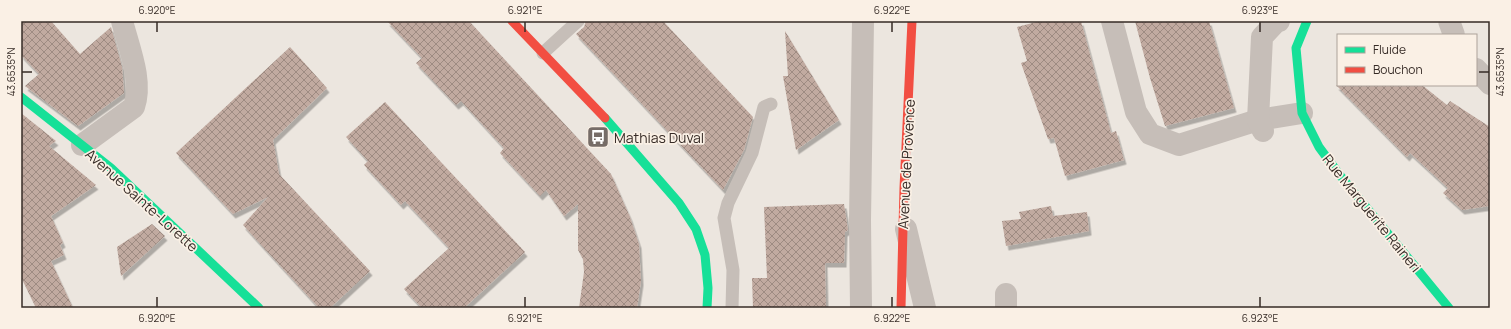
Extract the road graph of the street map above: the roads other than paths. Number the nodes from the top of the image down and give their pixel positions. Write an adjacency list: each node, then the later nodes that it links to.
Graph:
1 (122, 21): 18 (street)
2 (512, 21): 11 (street)
3 (578, 21): 11 (lane)
4 (863, 21): 23 (street)
5 (912, 21): 19 (street, Avenue de Provence)
6 (1112, 21): 17 (street)
7 (1279, 21): 17 (street)
8 (1307, 21): 16 (street)
9 (1449, 21): 10 (street)
10 (1454, 34)
11 (543, 53): 21 (street)
12 (1477, 71): 13 (street)
13 (1490, 84)
14 (21, 98): 18 (street, Avenue Sainte-Lorette)
15 (771, 104): 22 (lane)
16 (1302, 113): 17 (street); 26 (street, Rue Marguerite Raineri)
17 (1261, 125)
18 (82, 145): 20 (street, Avenue Sainte-Lorette)
19 (903, 215): 24 (street, Avenue de Provence); 25 (street)
20 (259, 308)
21 (707, 308)
22 (732, 308)
23 (861, 308)
24 (901, 308)
25 (925, 308)
26 (1449, 308)

